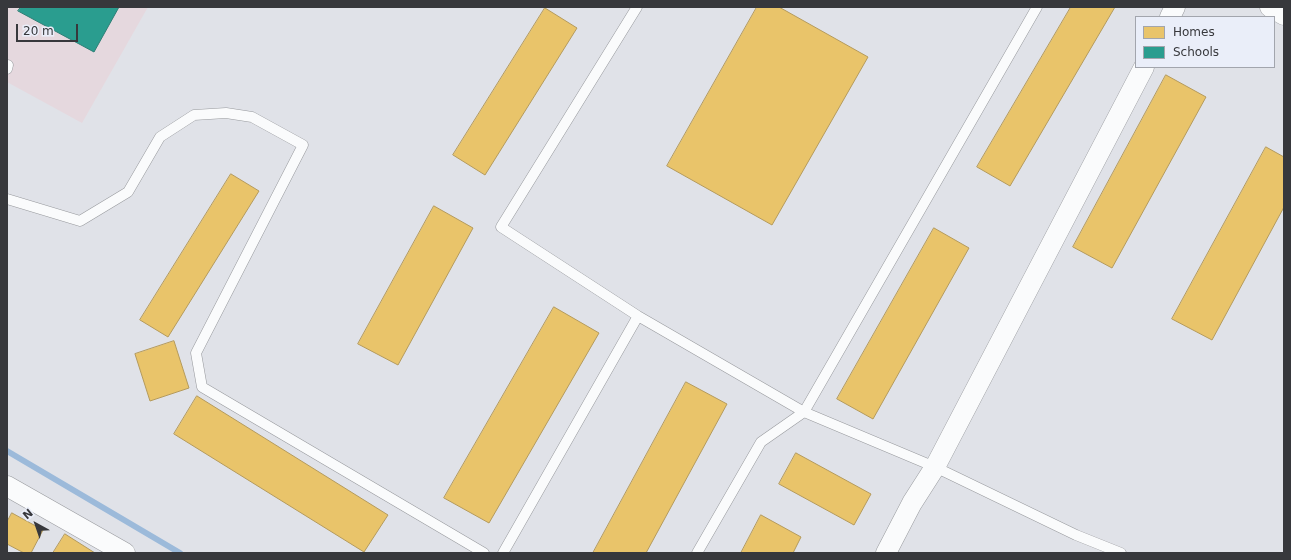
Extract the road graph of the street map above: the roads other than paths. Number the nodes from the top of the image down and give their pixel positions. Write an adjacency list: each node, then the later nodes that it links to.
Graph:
1 (638, 7): 9 (lane)
2 (1037, 7): 10 (lane)
3 (1175, 7): 6 (street)
4 (1270, 7): 5 (street)
5 (1284, 14)
6 (1170, 16)
7 (1143, 68): 11 (street)
8 (7, 199): 14 (lane)
9 (638, 316): 10 (lane); 15 (lane)
10 (804, 412): 11 (lane); 16 (lane)
11 (934, 467): 17 (street); 18 (lane)
12 (7, 486): 13 (street)
13 (125, 553)
14 (484, 553)
15 (503, 553)
16 (698, 553)
17 (886, 553)
18 (1121, 553)

